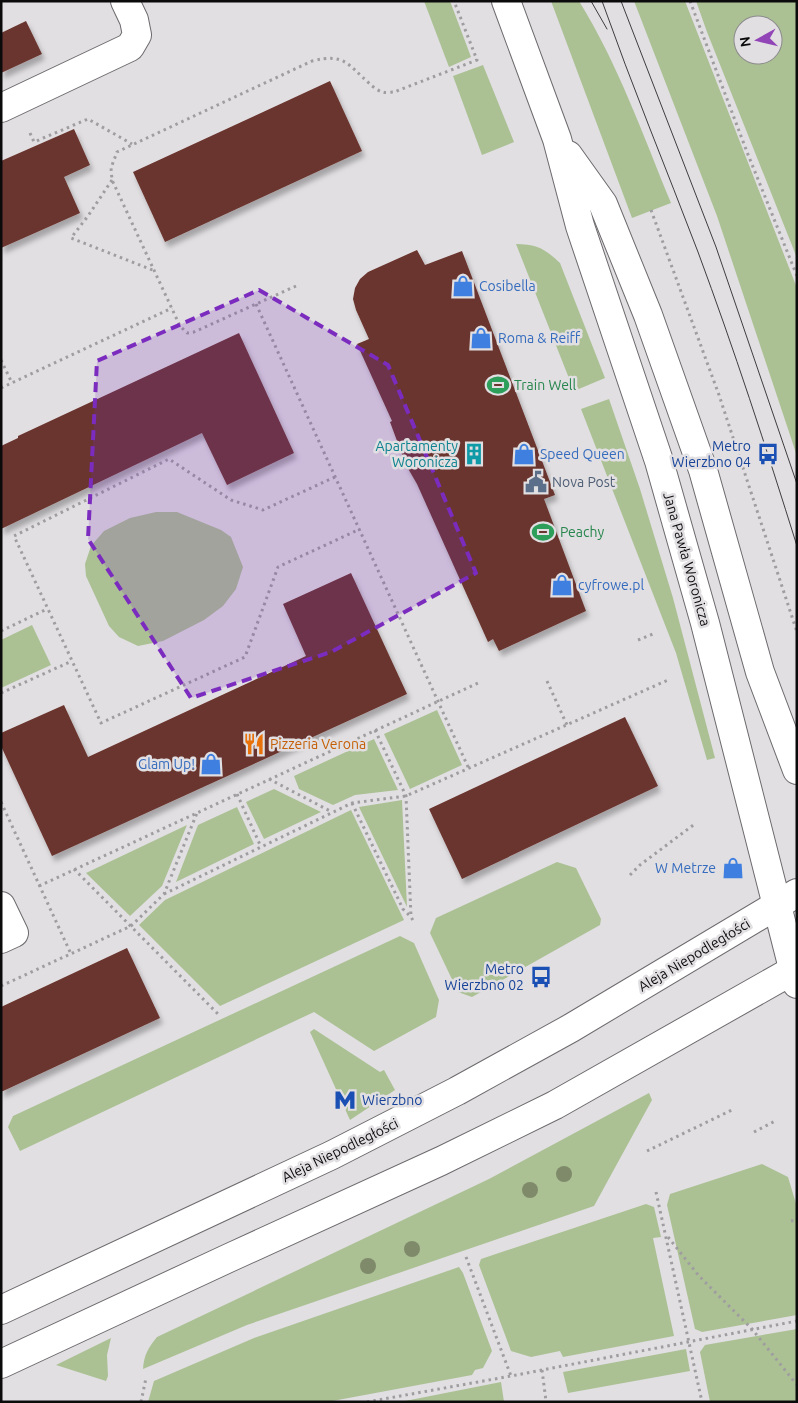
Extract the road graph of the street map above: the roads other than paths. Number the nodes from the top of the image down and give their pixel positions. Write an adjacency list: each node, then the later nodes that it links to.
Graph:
1 (506, 1): 4 (street, Jana Pawła Woronicza)
2 (130, 11): 3 (street)
3 (9, 104)
4 (557, 139): 5 (street, Jana Pawła Woronicza); 6 (street, Jana Pawła Woronicza)
5 (797, 770)
6 (787, 899): 9 (street, Jana Pawła Woronicza); 10 (street, Aleja Niepodległości)
7 (1, 906): 8 (street)
8 (1, 939)
9 (796, 974): 11 (street)
10 (1, 1310)
11 (1, 1364)

